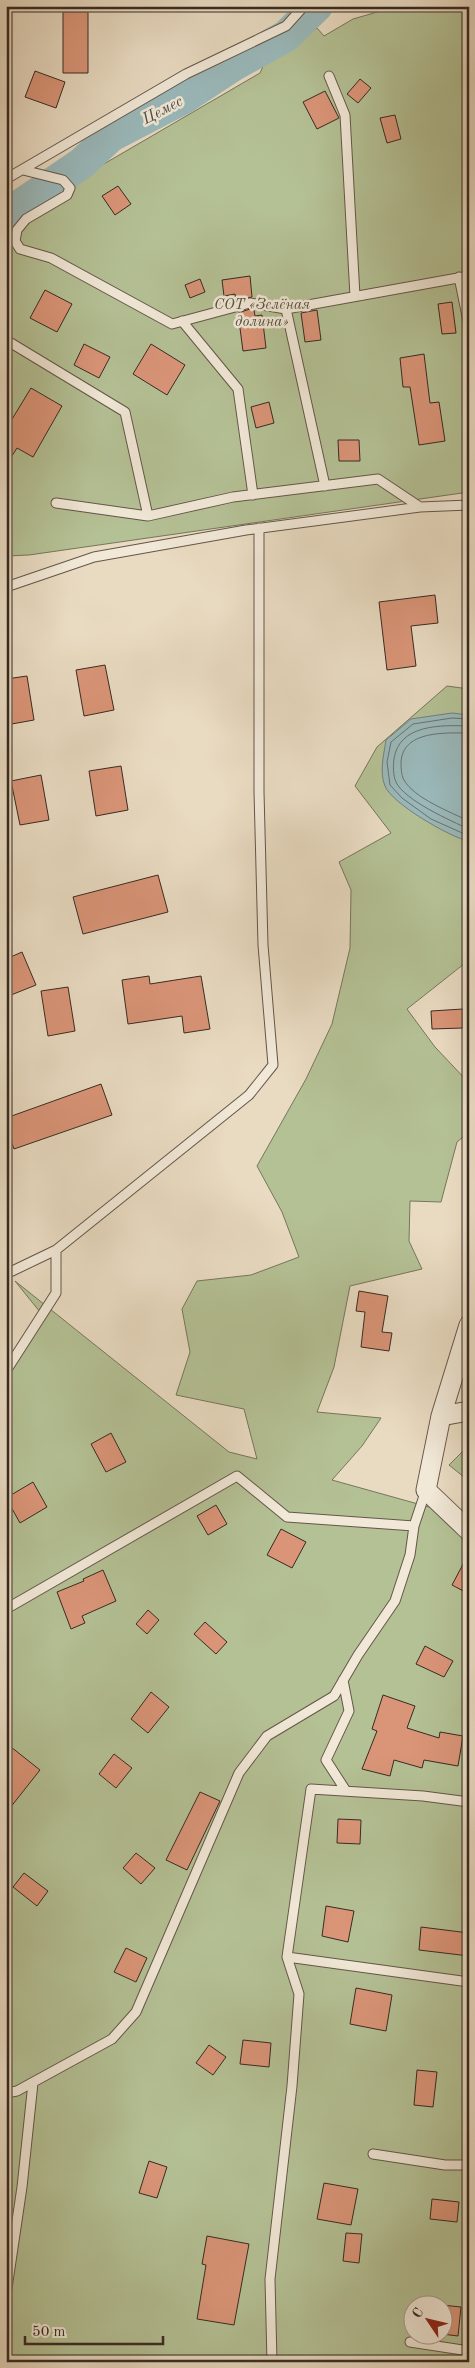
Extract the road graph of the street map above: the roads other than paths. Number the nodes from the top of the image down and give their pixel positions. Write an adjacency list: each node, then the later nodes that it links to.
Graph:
1 (304, 6): 3 (lane)
2 (329, 76): 7 (lane)
3 (23, 170): 4 (lane); 9 (lane)
4 (6, 179)
5 (469, 276): 6 (lane)
6 (459, 277): 7 (lane); 10 (lane)
7 (355, 296): 8 (lane)
8 (286, 309): 9 (lane); 12 (lane)
9 (182, 321): 13 (lane)
10 (469, 326)
11 (6, 340): 17 (lane)
12 (324, 486): 13 (lane); 16 (lane)
13 (253, 495): 17 (lane)
14 (56, 503): 17 (lane)
15 (469, 504): 16 (lane)
16 (420, 507): 18 (lane)
17 (148, 516)
18 (259, 528): 19 (lane); 20 (lane)
19 (6, 587)
20 (56, 1250): 21 (lane); 23 (lane)
21 (6, 1274)
22 (469, 1325): 25 (street)
23 (6, 1371)
24 (469, 1412): 25 (street)
25 (441, 1416): 26 (street)
26 (426, 1490): 27 (lane); 28 (street)
27 (414, 1526): 29 (lane); 30 (lane)
28 (469, 1531)
29 (6, 1609)
30 (344, 1680): 31 (lane); 35 (lane)
31 (346, 1791): 32 (lane); 33 (lane)
32 (469, 1802)
33 (287, 1958): 34 (lane); 42 (lane)
34 (469, 1982)
35 (33, 2083): 36 (lane); 39 (lane)
36 (6, 2093)
37 (373, 2154): 38 (lane)
38 (469, 2165)
39 (6, 2295)
40 (436, 2346): 41 (lane)
41 (469, 2351)
42 (272, 2362)

